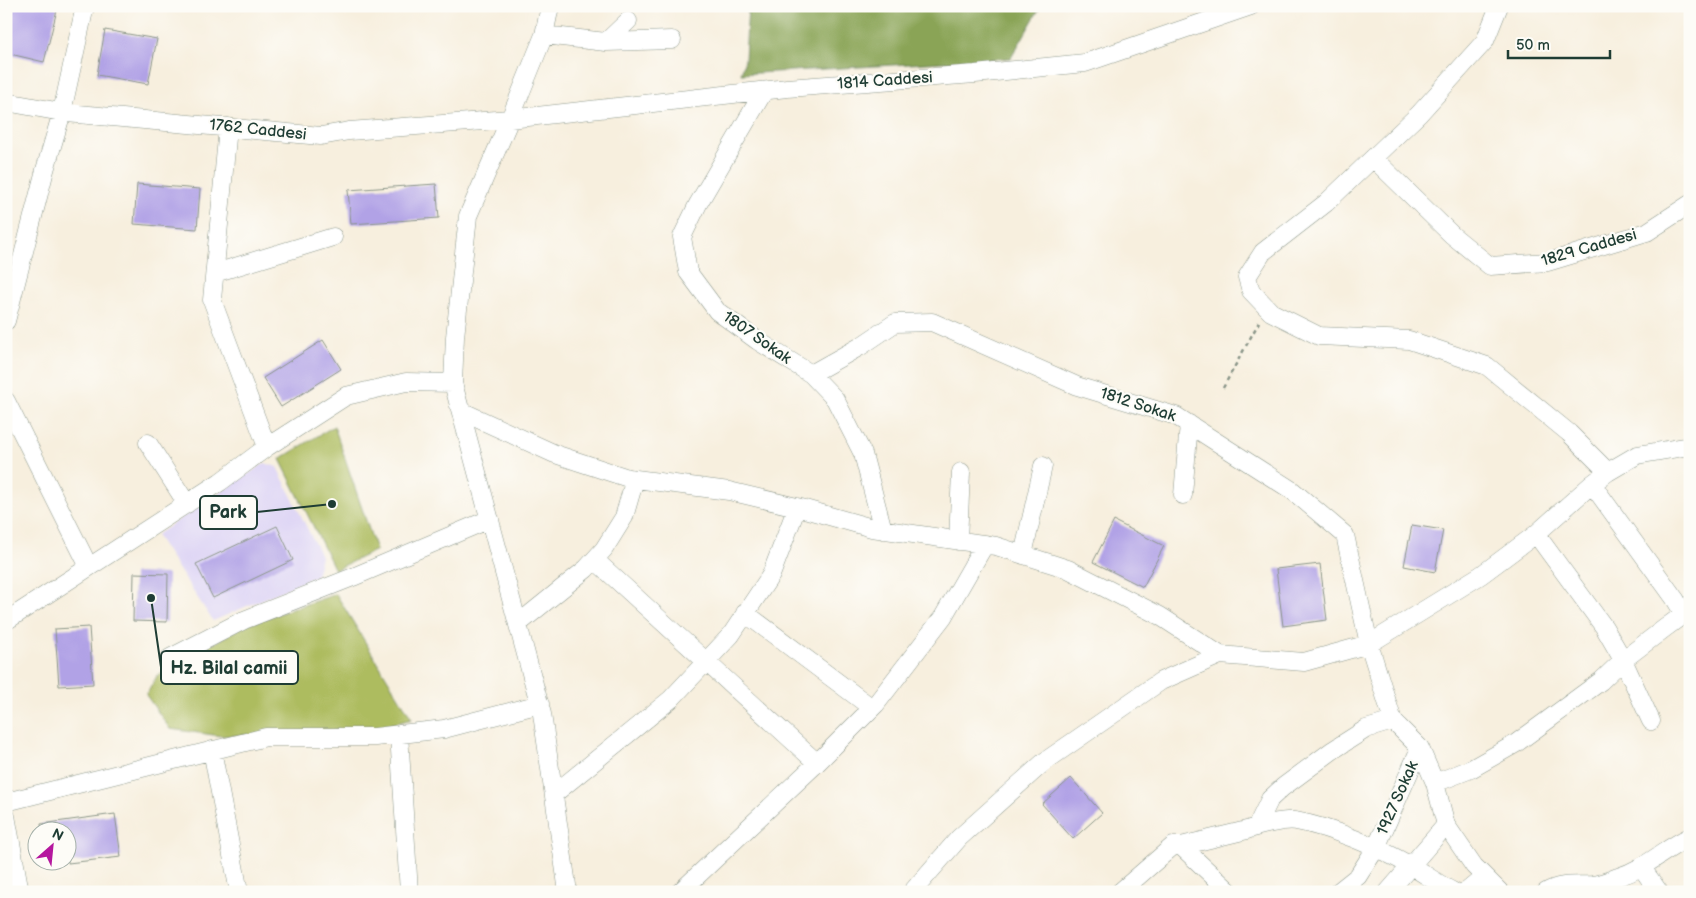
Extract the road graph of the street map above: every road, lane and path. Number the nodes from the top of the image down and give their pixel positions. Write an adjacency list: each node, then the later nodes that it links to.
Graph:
1 (85, 6): 12 (street)
2 (550, 6): 7 (street)
3 (562, 6): 7 (street)
4 (1250, 6): 10 (street, 1814 Caddesi)
5 (1499, 6): 15 (street)
6 (628, 21): 9 (street)
7 (545, 32): 9 (street); 13 (street)
8 (672, 40): 9 (street)
9 (606, 42)
10 (764, 91): 13 (street, 1814 Caddesi); 21 (street, 1807 Sokak)
11 (6, 102): 12 (street, 1762 Caddesi)
12 (62, 112): 14 (street, 1762 Caddesi); 20 (street)
13 (510, 119): 14 (street, 1762 Caddesi); 22 (street)
14 (228, 127): 18 (street)
15 (1373, 158): 16 (street, 1829 Caddesi); 19 (street)
16 (1690, 204)
17 (333, 237): 18 (street)
18 (215, 273): 29 (street)
19 (1267, 308): 23 (path); 32 (street)
20 (6, 321)
21 (811, 374): 26 (street, 1812 Sokak); 39 (street, 1807 Sokak)
22 (453, 383): 25 (street); 29 (street)
23 (1223, 388)
24 (6, 401): 45 (street)
25 (461, 411): 33 (street); 38 (street)
26 (1190, 424): 35 (street); 50 (street, 1812 Sokak)
27 (148, 443): 36 (street)
28 (1690, 446): 32 (street)
29 (267, 447): 36 (street)
30 (1043, 466): 43 (street)
31 (961, 472): 41 (street)
32 (1608, 472): 34 (street)
33 (635, 479): 37 (street); 44 (street)
34 (1592, 484): 40 (street); 47 (street)
35 (1183, 495)
36 (187, 504): 45 (street)
37 (797, 507): 39 (street); 46 (street)
38 (490, 519): 49 (street); 52 (street)
39 (882, 530): 41 (street)
40 (1536, 534): 50 (street); 53 (street)
41 (958, 541): 42 (street)
42 (985, 544): 43 (street); 56 (street)
43 (1023, 555): 51 (street)
44 (595, 560): 49 (street); 54 (street)
45 (89, 567): 48 (street)
46 (746, 613): 54 (street); 56 (street)
47 (1687, 613): 53 (street)
48 (6, 621)
49 (518, 624): 55 (street)
50 (1369, 644): 51 (street); 57 (street, 1927 Sokak)
51 (1220, 655): 81 (street)
52 (170, 658)
53 (1623, 660): 58 (street); 63 (street)
54 (706, 662): 62 (street); 64 (street)
55 (540, 704): 59 (street); 64 (street)
56 (872, 708): 62 (street)
57 (1393, 721): 60 (street, 1927 Sokak); 68 (street)
58 (1651, 721)
59 (399, 734): 61 (street); 79 (street)
60 (1420, 748): 63 (street); 71 (street, 1927 Sokak)
61 (212, 750): 65 (street); 78 (street)
62 (817, 763): 76 (street)
63 (1435, 783): 67 (street)
64 (554, 794): 80 (street)
65 (6, 802)
66 (6, 816): 77 (street)
67 (1446, 825): 72 (street); 74 (street)
68 (1257, 826): 70 (street); 71 (street)
69 (1685, 844): 73 (street)
70 (1181, 846): 82 (street); 83 (street)
71 (1376, 848): 72 (street); 84 (street, 1927 Sokak)
72 (1410, 866): 85 (street); 86 (street)
73 (1642, 868): 75 (street); 90 (street)
74 (1484, 877): 87 (street); 88 (street)
75 (1617, 884): 89 (street)
76 (686, 890)
77 (20, 892)
78 (239, 892)
79 (409, 892)
80 (568, 892)
81 (912, 892)
82 (1120, 892)
83 (1230, 892)
84 (1338, 892)
85 (1388, 892)
86 (1454, 892)
87 (1466, 892)
88 (1500, 892)
89 (1546, 892)
90 (1659, 892)

